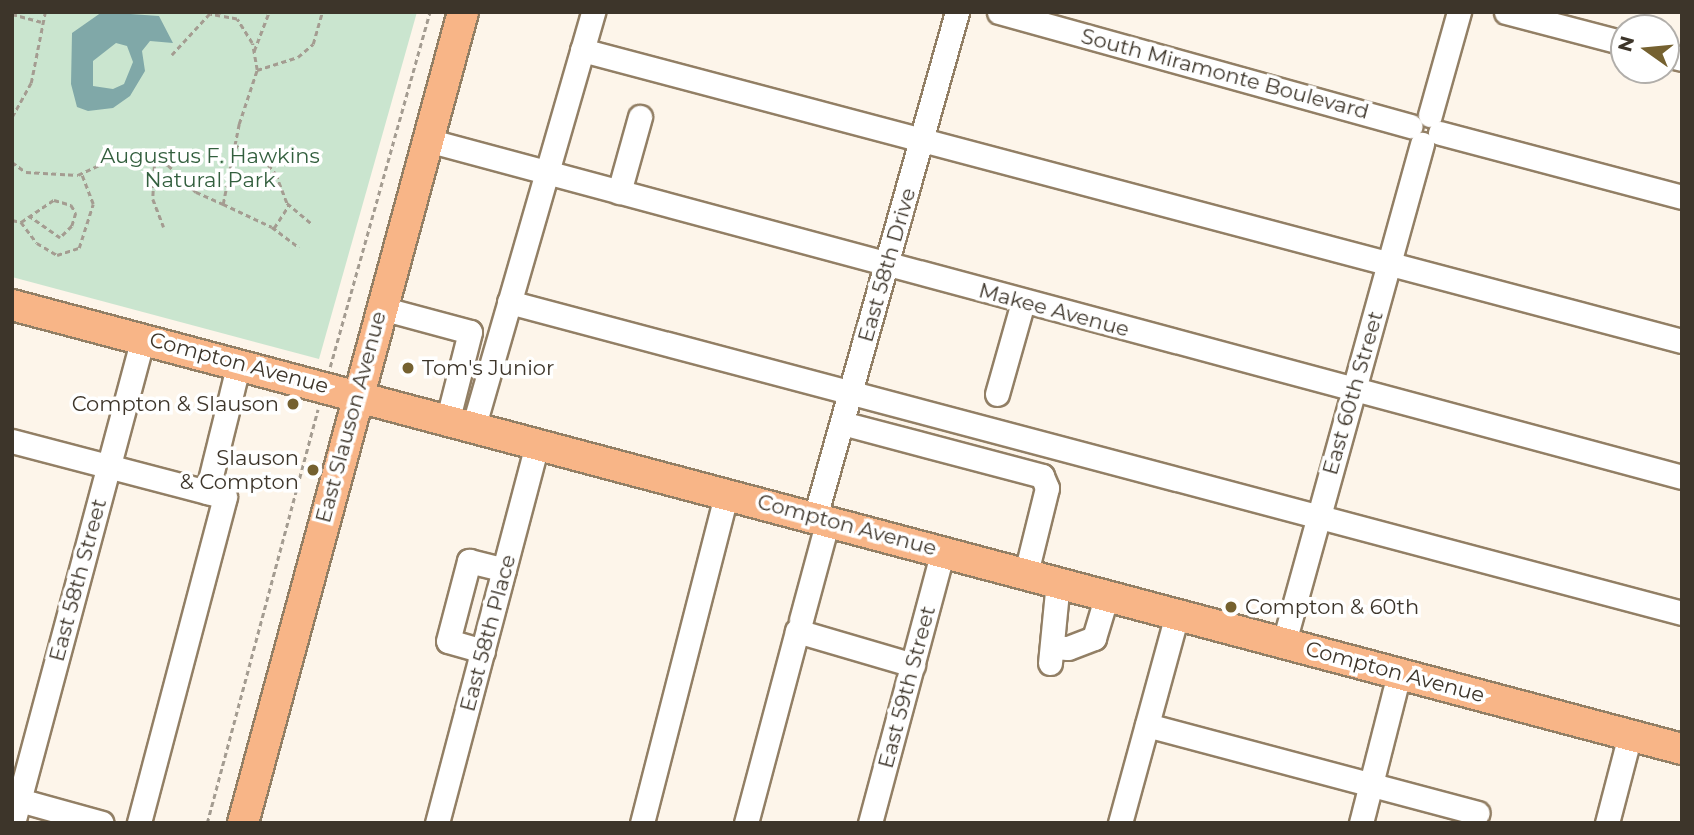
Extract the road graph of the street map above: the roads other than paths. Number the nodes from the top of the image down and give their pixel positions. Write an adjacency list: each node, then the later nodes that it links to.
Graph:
1 (463, 12): 11 (main road, East Slauson Avenue)
2 (593, 12): 8 (street)
3 (957, 12): 12 (street, East 58th Drive)
4 (999, 12): 10 (street, South Miramonte Boulevard)
5 (1459, 12): 10 (street, East 60th Street)
6 (1506, 12): 7 (street)
7 (1610, 39)
8 (582, 50): 12 (street); 13 (street)
9 (640, 117): 14 (street)
10 (1426, 130): 15 (street, South Miramonte Boulevard); 16 (street, East 60th Street)
11 (427, 140): 13 (street, Makee Avenue); 21 (main road, East Slauson Avenue)
12 (922, 141): 16 (street); 17 (street, East 58th Drive)
13 (547, 173): 14 (street, Makee Avenue); 18 (street)
14 (619, 192): 17 (street, Makee Avenue)
15 (1682, 197)
16 (1389, 264): 23 (street); 25 (street, East 60th Street)
17 (887, 266): 19 (street, Makee Avenue); 26 (street, East 58th Drive)
18 (509, 302): 26 (street); 29 (street)
19 (1023, 302): 25 (street, Makee Avenue); 28 (street)
20 (12, 304): 22 (main road, Compton Avenue)
21 (381, 308): 27 (main road, East Slauson Avenue); 29 (street)
22 (143, 338): 24 (main road, Compton Avenue); 33 (street, East 58th Street)
23 (1682, 341)
24 (239, 363): 27 (main road, Compton Avenue); 35 (street)
25 (1354, 391): 34 (street, Makee Avenue); 37 (street, East 60th Street)
26 (851, 392): 30 (street, East 58th Drive); 37 (street)
27 (357, 394): 29 (main road, Compton Avenue); 60 (main road, East Slauson Avenue)
28 (996, 394)
29 (461, 422): 32 (main road, Compton Avenue)
30 (842, 423): 38 (street, East 58th Drive); 41 (street)
31 (12, 442): 33 (street)
32 (538, 442): 36 (main road, Compton Avenue); 40 (street, East 58th Place)
33 (108, 466): 35 (street); 55 (street, East 58th Street)
34 (1682, 477)
35 (207, 492): 59 (street)
36 (727, 493): 38 (main road, Compton Avenue); 62 (street)
37 (1319, 515): 44 (street); 47 (street, East 60th Street)
38 (822, 519): 39 (main road, Compton Avenue); 46 (street, East 58th Drive)
39 (943, 551): 41 (main road, Compton Avenue); 49 (street, East 59th Street)
40 (504, 569): 48 (street, East 58th Place); 48 (street)
41 (1026, 573): 42 (main road, Compton Avenue)
42 (1058, 582): 43 (main road, Compton Avenue); 43 (street)
43 (1107, 595): 45 (main road, Compton Avenue)
44 (1682, 613)
45 (1177, 614): 47 (main road, Compton Avenue); 51 (street)
46 (801, 620)
47 (1284, 642): 50 (main road, Compton Avenue)
48 (483, 650): 61 (street, East 58th Place)
49 (913, 665): 63 (street); 64 (street, East 59th Street)
50 (1399, 674): 52 (main road, Compton Avenue); 54 (street)
51 (1147, 725): 54 (street); 65 (street)
52 (1630, 735): 53 (main road, Compton Avenue); 67 (street)
53 (1682, 749)
54 (1371, 784): 56 (street); 66 (street)
55 (16, 799): 57 (street, East 58th Street); 58 (street)
56 (1478, 813)
57 (13, 823)
58 (102, 823)
59 (139, 823)
60 (243, 823)
61 (437, 823)
62 (642, 823)
63 (746, 823)
64 (870, 823)
65 (1120, 823)
66 (1361, 823)
67 (1607, 823)

